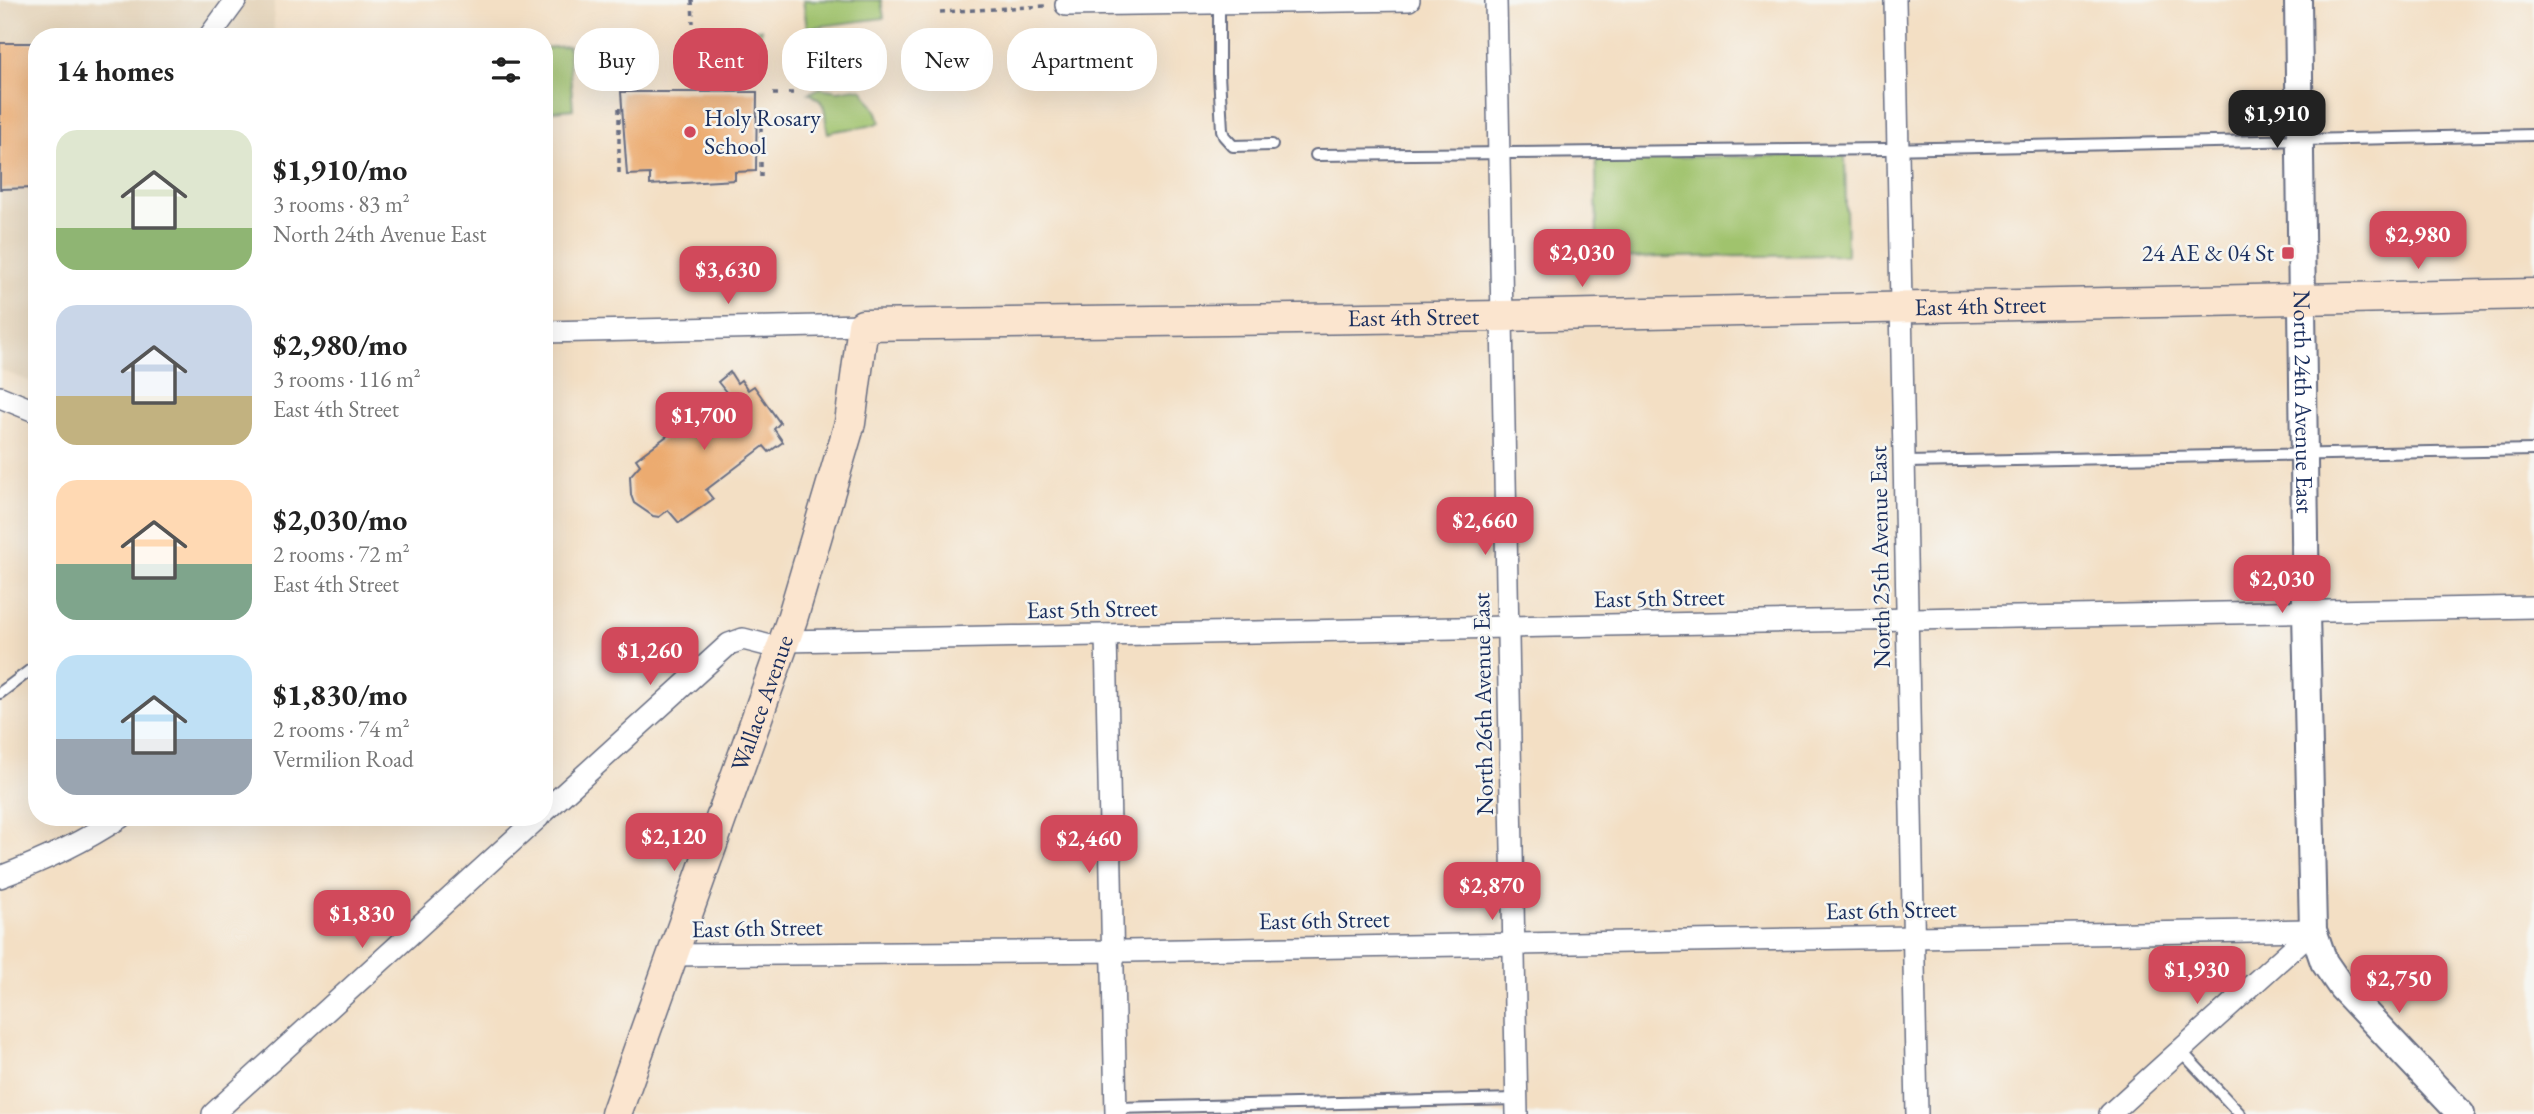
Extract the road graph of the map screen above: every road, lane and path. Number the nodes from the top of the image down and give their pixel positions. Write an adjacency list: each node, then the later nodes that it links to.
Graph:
1 (236, 0): 11 (street)
2 (692, 0): 10 (path)
3 (1409, 0): 7 (street)
4 (1496, 0): 24 (street, North 26th Avenue East)
5 (1895, 0): 22 (street, North 25th Avenue East)
6 (2298, 0): 20 (street, North 24th Avenue East)
7 (1219, 3): 8 (street); 21 (lane)
8 (1066, 5): 9 (path)
9 (940, 12)
10 (693, 23)
11 (216, 28)
12 (788, 93): 13 (path)
13 (797, 93)
14 (773, 94): 15 (path)
15 (780, 94)
16 (618, 108): 26 (path)
17 (761, 127): 19 (path)
18 (2534, 135): 20 (lane)
19 (761, 138)
20 (2300, 139): 22 (lane); 29 (street, North 24th Avenue East)
21 (1272, 145)
22 (1899, 149): 24 (lane); 30 (street, North 25th Avenue East)
23 (1316, 155): 24 (lane)
24 (1499, 155): 31 (street, North 26th Avenue East)
25 (761, 162): 27 (path)
26 (619, 176)
27 (761, 177)
28 (2534, 294): 29 (main road, East 4th Street)
29 (2302, 298): 30 (main road, East 4th Street); 37 (street, North 24th Avenue East)
30 (1901, 307): 31 (main road, East 4th Street); 38 (street, North 25th Avenue East)
31 (1502, 316): 32 (main road, East 4th Street); 42 (street, North 26th Avenue East)
32 (863, 325): 33 (street, East 4th Street); 44 (main road, Wallace Avenue)
33 (553, 331)
34 (0, 397): 35 (street)
35 (28, 408)
36 (2534, 450): 37 (lane)
37 (2304, 454): 38 (lane); 40 (street, North 24th Avenue East)
38 (1906, 462): 41 (street, North 25th Avenue East)
39 (2534, 607): 40 (street, East 5th Street)
40 (2306, 612): 41 (street, East 5th Street); 51 (street, North 24th Avenue East)
41 (1907, 619): 42 (street, East 5th Street); 52 (street, North 25th Avenue East)
42 (1508, 627): 43 (street, East 5th Street); 53 (street, North 26th Avenue East)
43 (1106, 635): 44 (street, East 5th Street); 54 (street)
44 (783, 645): 47 (street, East 5th Street); 55 (main road, Wallace Avenue)
45 (28, 673): 46 (lane)
46 (0, 693)
47 (553, 804)
48 (107, 826): 50 (street)
49 (529, 826): 59 (street)
50 (0, 877)
51 (2313, 930): 52 (street, East 6th Street); 56 (street); 64 (street, North 24th Avenue East)
52 (1914, 936): 53 (street, East 6th Street); 61 (street, North 25th Avenue East)
53 (1514, 943): 54 (street, East 6th Street); 57 (street, North 26th Avenue East)
54 (1112, 951): 55 (street, East 6th Street); 58 (street)
55 (672, 955): 60 (main road, Wallace Avenue)
56 (2180, 1050): 62 (street); 63 (lane)
57 (1517, 1107): 58 (lane)
58 (1116, 1111)
59 (213, 1114)
60 (616, 1114)
61 (1917, 1114)
62 (2110, 1114)
63 (2240, 1114)
64 (2460, 1114)

